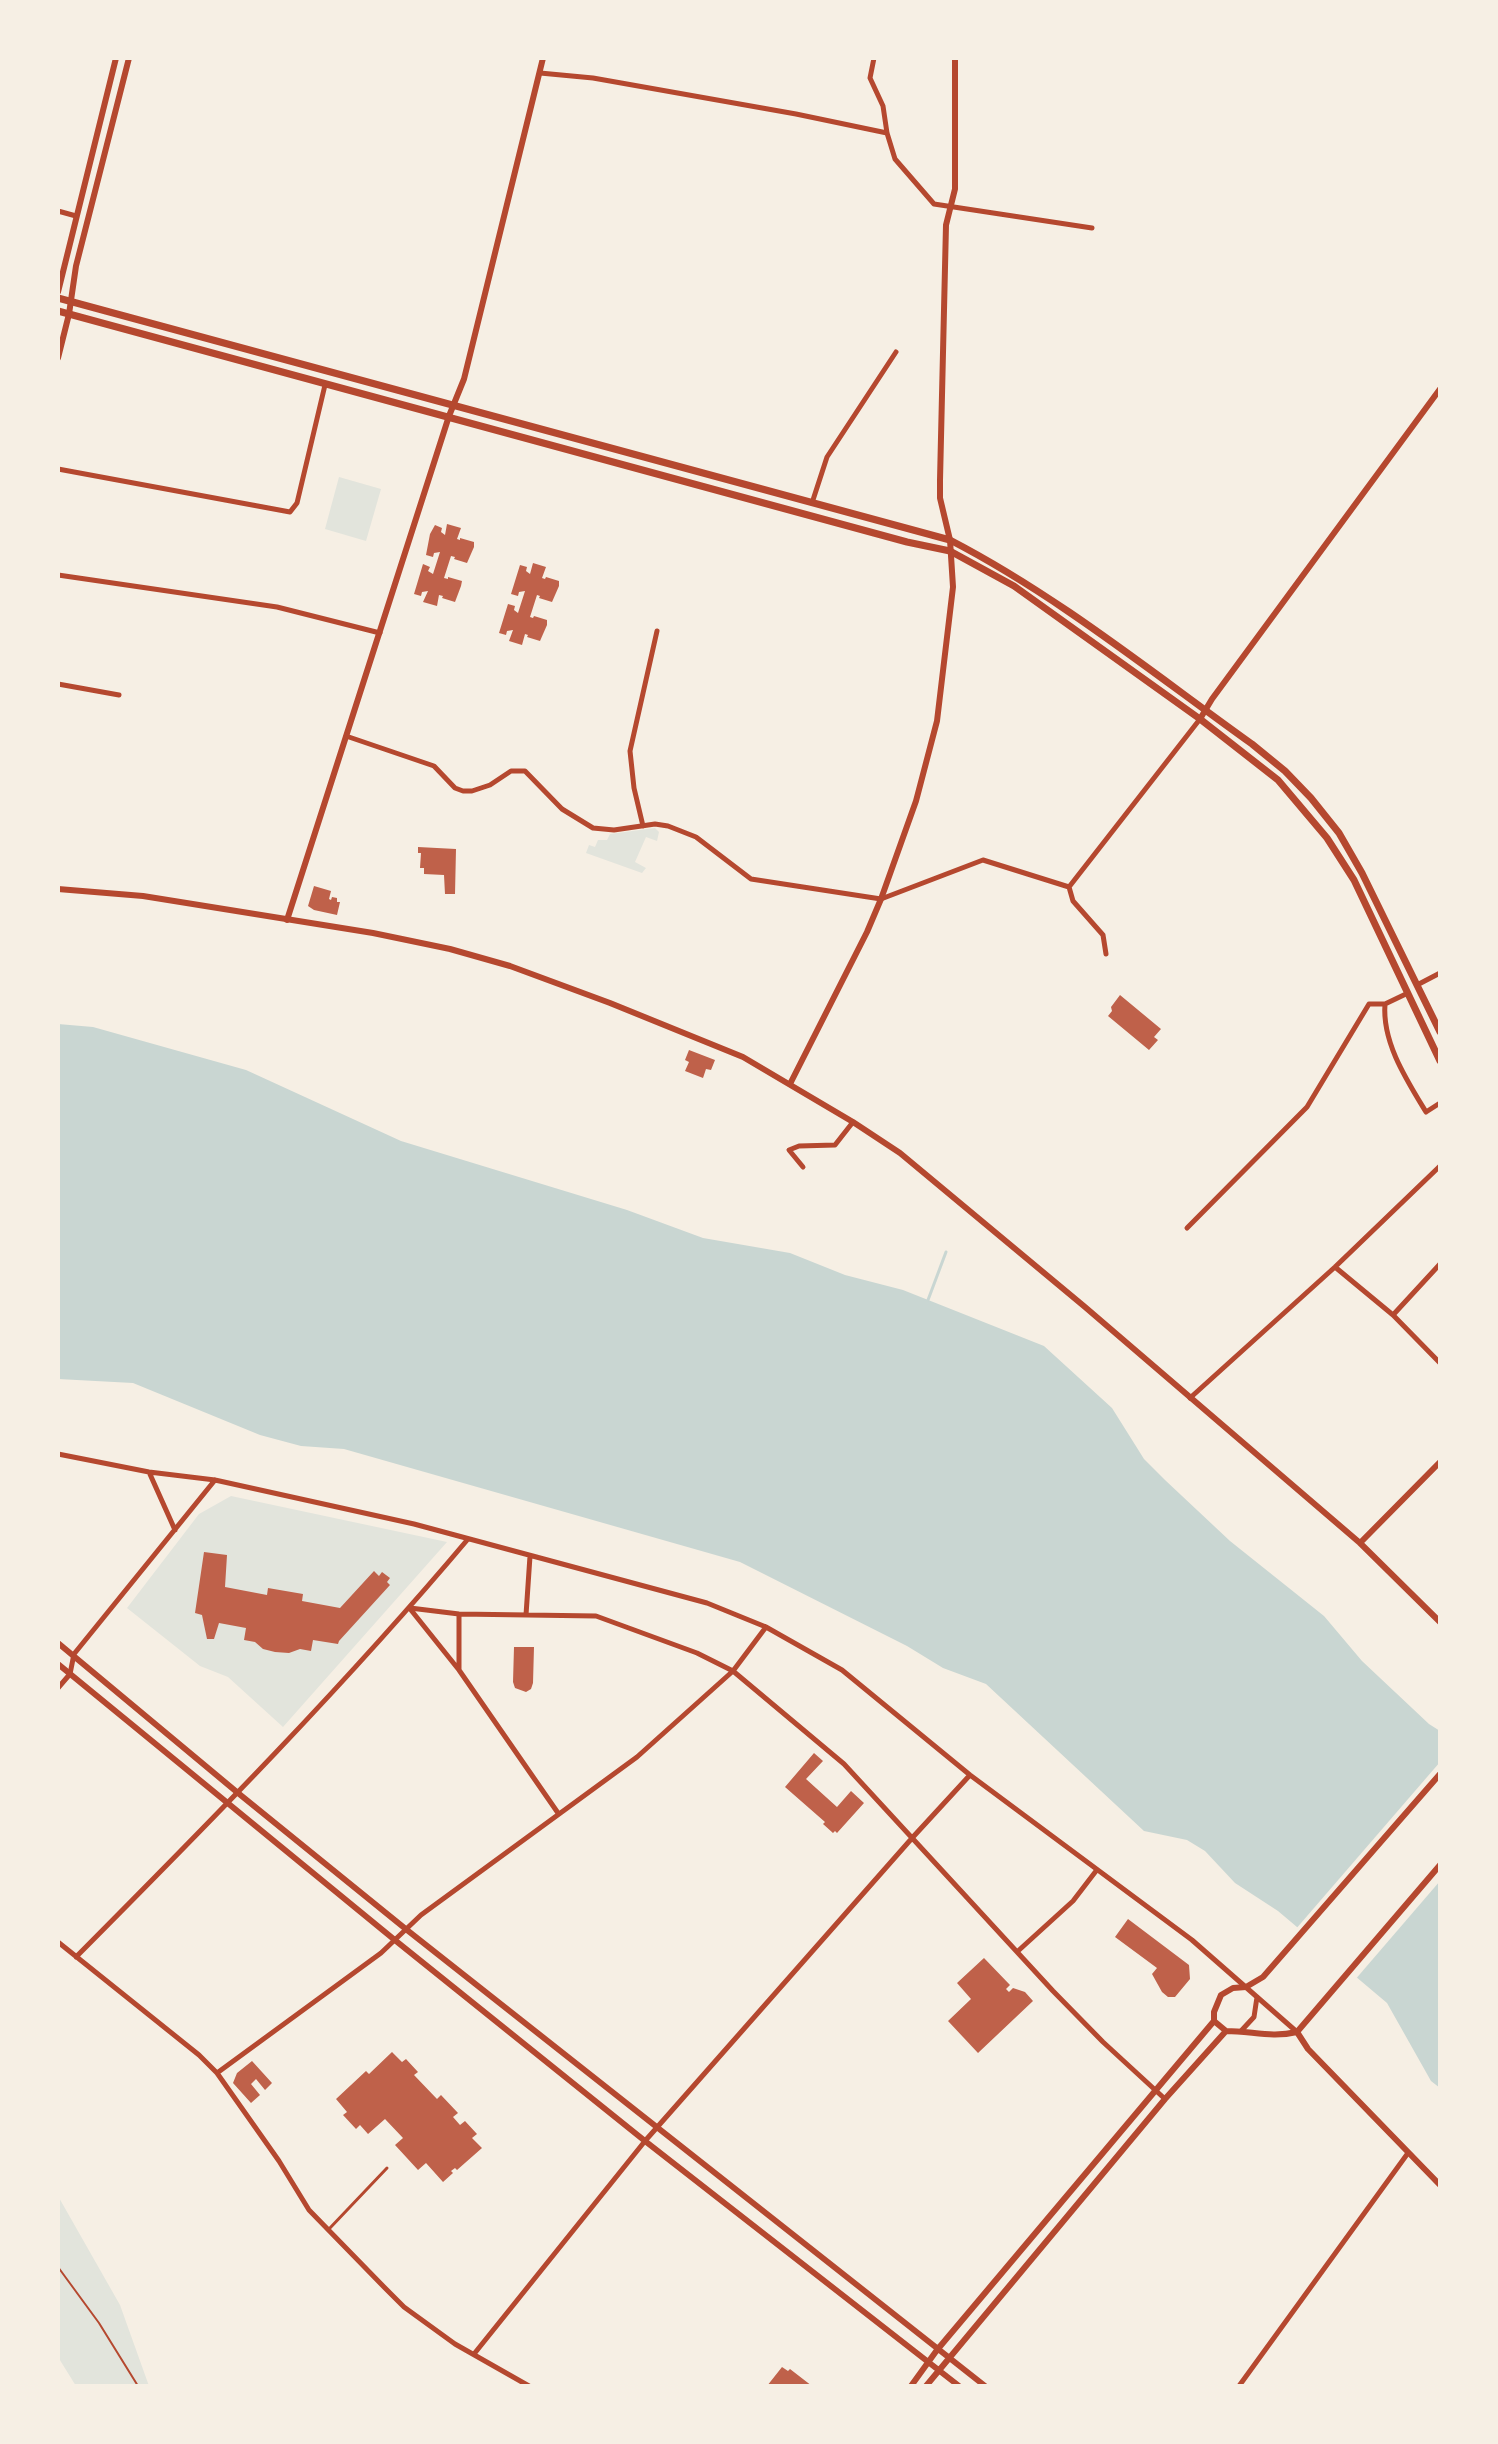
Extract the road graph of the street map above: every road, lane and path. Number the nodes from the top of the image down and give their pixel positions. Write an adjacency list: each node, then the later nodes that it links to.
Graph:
1 (116, 58): 10 (main road)
2 (129, 58): 13 (main road)
3 (543, 58): 6 (main road)
4 (874, 58): 7 (street)
5 (955, 58): 8 (main road)
6 (540, 73): 7 (street); 20 (main road)
7 (887, 133): 8 (street)
8 (951, 206): 11 (street); 24 (main road)
9 (58, 211): 10 (street)
10 (76, 216): 12 (main road)
11 (1092, 228)
12 (58, 295): 13 (main road)
13 (71, 301): 15 (main road); 20 (main road)
14 (58, 311): 15 (main road)
15 (69, 314): 17 (main road); 18 (main road)
16 (896, 352): 23 (street)
17 (58, 358)
18 (325, 385): 21 (main road); 22 (street)
19 (1440, 389): 31 (main road)
20 (453, 406): 21 (main road); 23 (main road)
21 (449, 416): 25 (main road); 28 (main road)
22 (58, 469)
23 (812, 503): 24 (main road)
24 (950, 540): 25 (main road); 31 (main road)
25 (950, 551): 32 (main road); 37 (main road)
26 (58, 575): 28 (street)
27 (657, 631): 34 (street)
28 (380, 633): 33 (main road)
29 (58, 684): 30 (street)
30 (119, 695)
31 (1205, 710): 32 (main road); 41 (main road)
32 (1200, 719): 35 (street); 42 (main road)
33 (346, 736): 34 (street); 38 (main road)
34 (643, 826): 37 (street)
35 (1069, 887): 37 (street); 39 (street)
36 (58, 889): 38 (main road)
37 (881, 899): 46 (main road)
38 (287, 920): 46 (main road)
39 (1106, 954)
40 (1440, 973): 41 (street)
41 (1417, 985): 44 (main road)
42 (1409, 993): 43 (street); 45 (main road)
43 (1385, 1004): 47 (street); 51 (street)
44 (1440, 1032)
45 (1440, 1061)
46 (790, 1084): 48 (main road)
47 (1440, 1103)
48 (853, 1122): 50 (street); 56 (main road)
49 (1440, 1166): 53 (street)
50 (803, 1167)
51 (1187, 1228)
52 (1440, 1264): 54 (street)
53 (1335, 1267): 54 (street); 56 (street)
54 (1393, 1315): 55 (street)
55 (1440, 1363)
56 (1190, 1398): 63 (main road)
57 (58, 1454): 59 (street)
58 (1440, 1462): 63 (main road)
59 (149, 1472): 60 (street); 61 (street)
60 (215, 1480): 61 (street); 62 (street)
61 (175, 1530): 71 (street)
62 (468, 1539): 64 (street); 65 (street)
63 (1360, 1543): 68 (main road)
64 (530, 1556): 67 (street); 69 (street)
65 (410, 1608): 66 (street); 73 (street); 79 (street)
66 (459, 1614): 67 (street); 73 (street)
67 (526, 1615): 74 (street)
68 (1440, 1622)
69 (766, 1627): 74 (street); 78 (street)
70 (58, 1643): 71 (main road)
71 (74, 1654): 75 (street); 79 (main road)
72 (58, 1664): 75 (main road)
73 (459, 1670): 81 (street)
74 (733, 1671): 81 (street); 82 (street)
75 (70, 1674): 76 (street); 80 (main road)
76 (58, 1688)
77 (1440, 1774): 90 (main road)
78 (970, 1775): 82 (street); 84 (street)
79 (238, 1793): 80 (street); 85 (main road)
80 (228, 1803): 86 (main road); 89 (street)
81 (558, 1813): 85 (street)
82 (913, 1837): 88 (street); 99 (street)
83 (1440, 1865): 95 (main road)
84 (1096, 1871): 88 (street); 90 (street)
85 (407, 1930): 86 (street); 99 (main road)
86 (396, 1941): 96 (street); 100 (main road)
87 (58, 1942): 89 (street)
88 (1018, 1951): 97 (street)
89 (76, 1957): 96 (street)
90 (1246, 1987): 91 (street); 92 (main road)
91 (1257, 1996): 94 (street); 95 (street)
92 (1214, 2021): 93 (main road); 97 (main road)
93 (1226, 2031): 94 (main road); 98 (main road)
94 (1241, 2031): 95 (main road)
95 (1297, 2032): 101 (main road)
96 (217, 2073): 104 (street)
97 (1155, 2090): 98 (street); 106 (main road)
98 (1165, 2099): 108 (main road)
99 (658, 2127): 100 (street); 106 (main road)
100 (645, 2141): 107 (street); 109 (main road)
101 (1408, 2153): 103 (main road); 117 (street)
102 (387, 2168): 104 (street)
103 (1440, 2185)
104 (327, 2230): 107 (street)
105 (58, 2267): 111 (path)
106 (937, 2350): 108 (main road); 109 (main road)
107 (474, 2354): 112 (street)
108 (948, 2358): 110 (main road); 116 (main road)
109 (928, 2363): 110 (main road); 113 (main road)
110 (938, 2371): 114 (main road); 115 (main road)
111 (138, 2386)
112 (529, 2386)
113 (911, 2386)
114 (926, 2386)
115 (959, 2386)
116 (985, 2386)
117 (1239, 2386)

